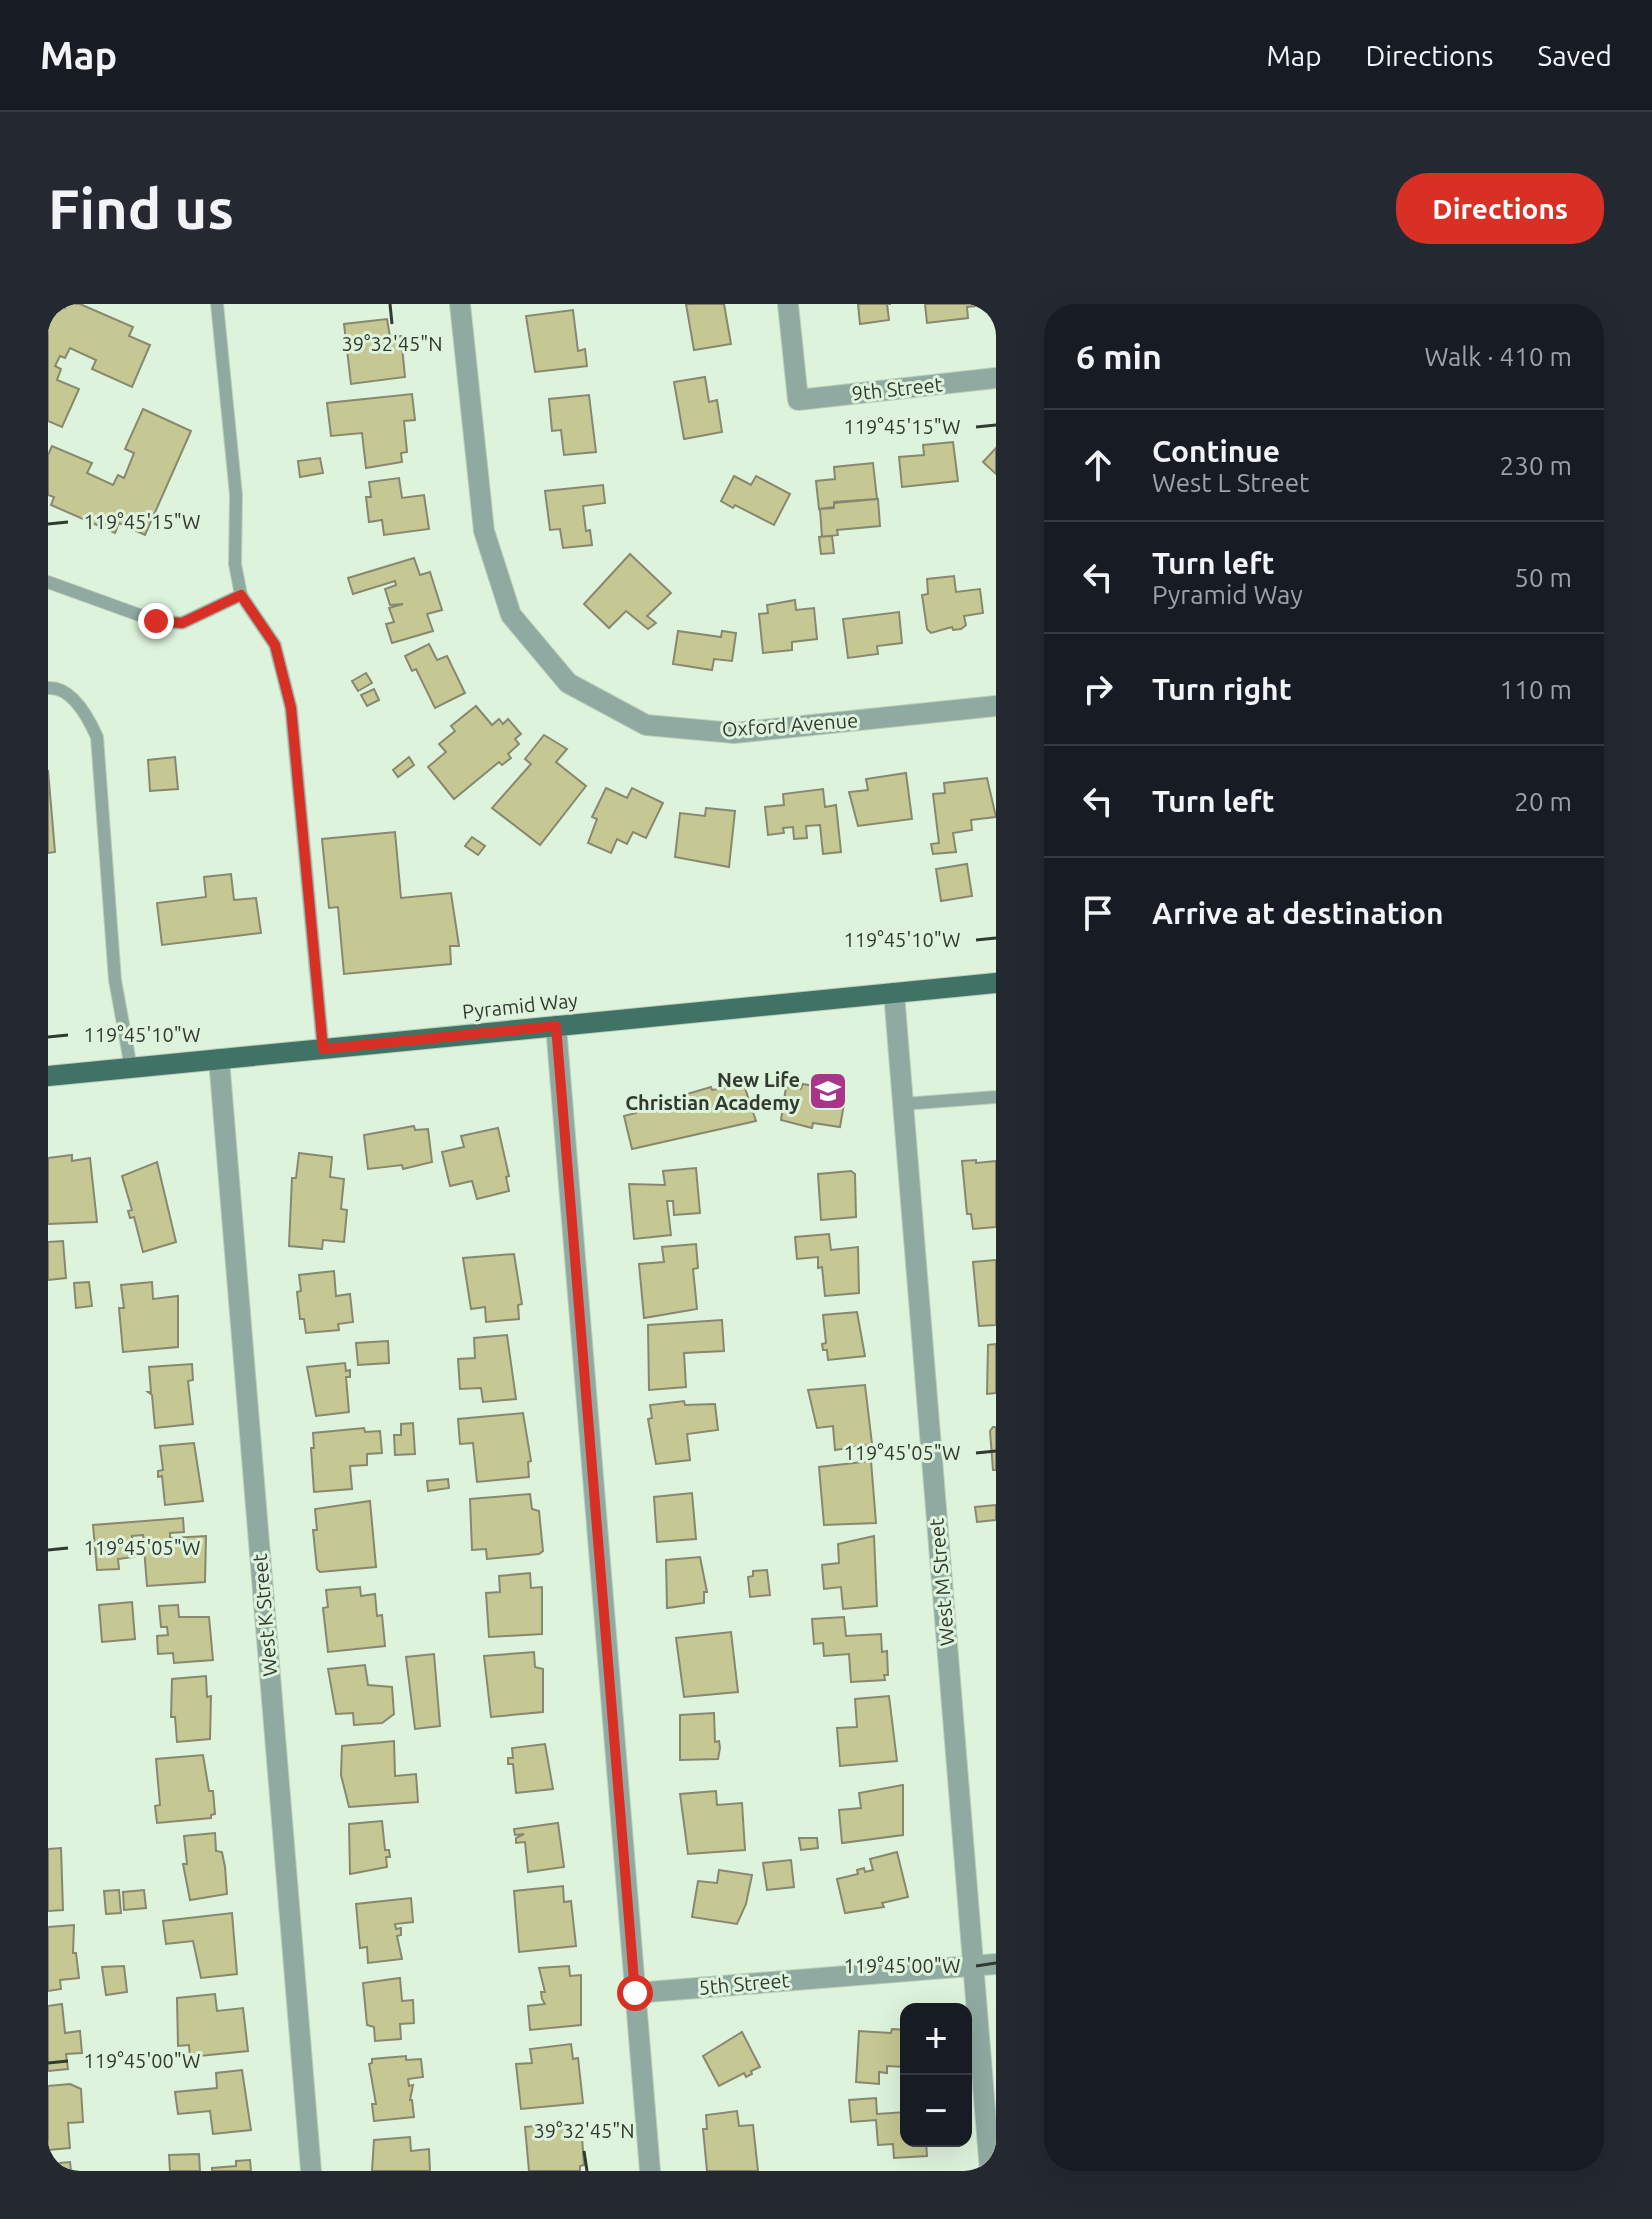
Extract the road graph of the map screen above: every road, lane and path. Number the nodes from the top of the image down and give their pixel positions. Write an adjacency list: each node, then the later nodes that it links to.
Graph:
1 (217, 304): 6 (lane)
2 (460, 304): 8 (street, Oxford Avenue)
3 (788, 304): 4 (street, 9th Street)
4 (996, 378)
5 (48, 582): 6 (lane)
6 (241, 595): 12 (lane)
7 (48, 688): 14 (lane)
8 (996, 706)
9 (996, 983): 10 (main road, Pyramid Way)
10 (894, 993): 11 (main road, Pyramid Way); 17 (street, West M Street)
11 (556, 1026): 12 (main road, Pyramid Way); 20 (street)
12 (323, 1049): 13 (main road, Pyramid Way)
13 (219, 1059): 14 (main road, Pyramid Way); 21 (street, West K Street)
14 (131, 1068): 15 (main road, Pyramid Way)
15 (48, 1076)
16 (996, 1097): 17 (lane)
17 (903, 1104): 19 (street, West M Street)
18 (996, 1964): 19 (street, 5th Street)
19 (973, 1966): 20 (street, 5th Street); 23 (street, West M Street)
20 (635, 1993): 22 (street)
21 (311, 2171)
22 (650, 2171)
23 (990, 2171)

